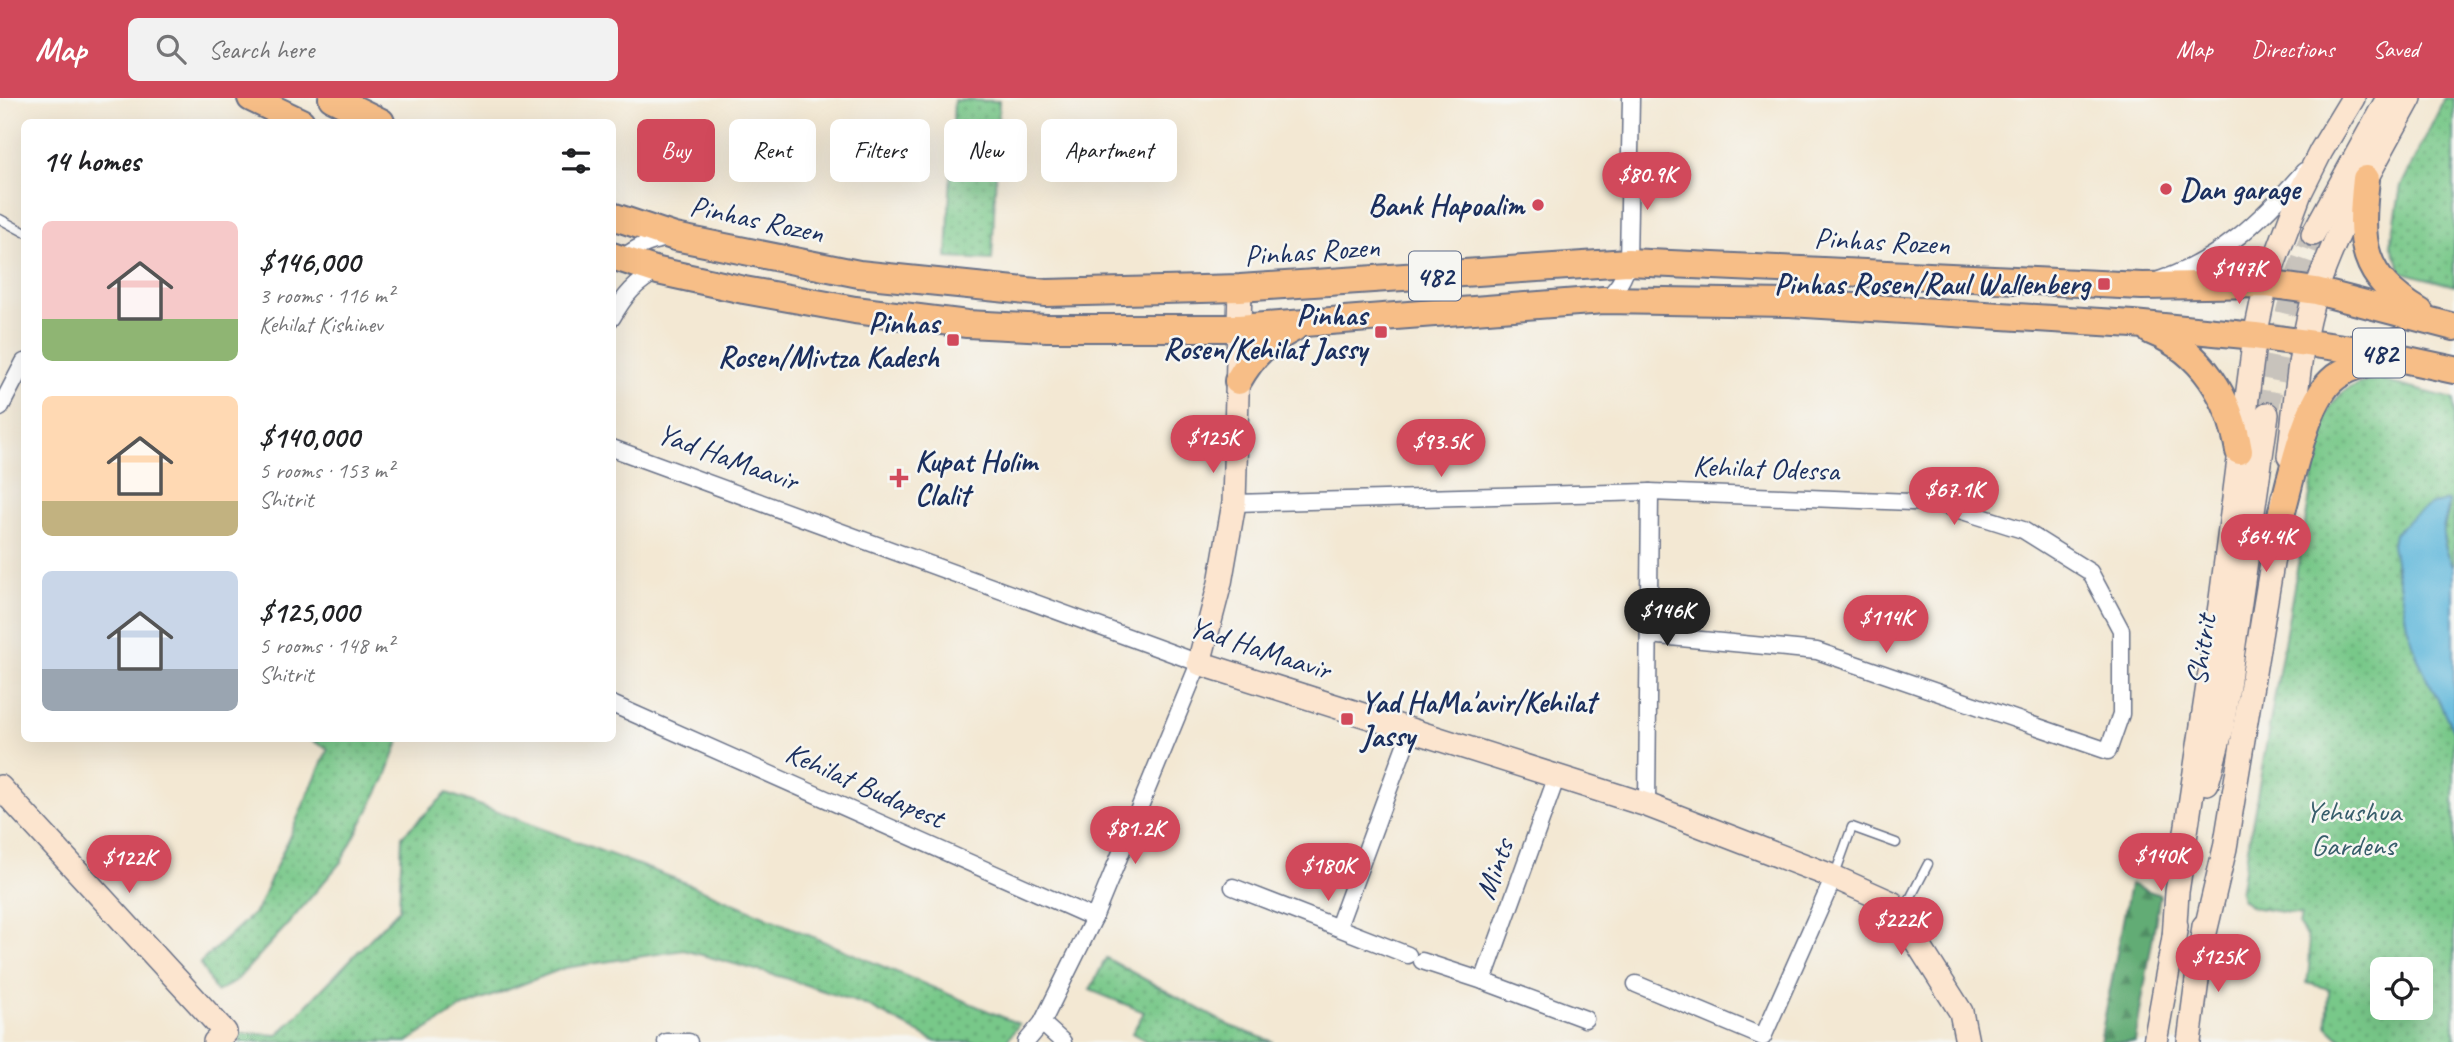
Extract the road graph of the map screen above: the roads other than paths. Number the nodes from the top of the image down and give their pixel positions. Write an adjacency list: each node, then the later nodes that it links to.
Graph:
1 (251, 98): 7 (main road)
2 (332, 98): 8 (main road)
3 (1631, 98): 18 (street)
4 (2353, 98): 9 (street)
5 (2388, 98): 14 (street)
6 (2410, 98): 10 (street)
7 (296, 119)
8 (375, 119)
9 (2321, 151): 20 (street); 21 (street)
10 (2366, 179): 23 (street); 27 (main road)
11 (616, 217): 15 (main road, Pinhas Rozen / 482)
12 (0, 219): 13 (lane)
13 (21, 230)
14 (2313, 234)
15 (675, 237): 16 (street); 22 (main road, Pinhas Rozen / 482)
16 (616, 260)
17 (616, 261): 19 (main road, 482)
18 (1628, 262): 21 (main road, Pinhas Rozen / 482); 22 (main road, Pinhas Rozen / 482); 24 (street)
19 (658, 271): 25 (street); 29 (main road, 482)
20 (2266, 284): 21 (main road, Pinhas Rozen / 482); 23 (main road, Pinhas Rozen / 482); 30 (street)
21 (2142, 286)
22 (1240, 288): 29 (street)
23 (2316, 291): 27 (main road, 482); 31 (street)
24 (1604, 300): 26 (main road, 482); 28 (main road, 482)
25 (616, 312)
26 (2133, 324): 30 (main road, 482); 39 (main road)
27 (2444, 324)
28 (1300, 325): 29 (main road, 482); 35 (main road)
29 (1239, 328): 35 (street)
30 (2255, 336): 31 (main road, 482); 39 (street)
31 (2304, 342): 32 (main road, 482); 42 (street)
32 (2399, 357): 34 (main road, 482); 42 (main road)
33 (21, 368): 36 (street)
34 (2454, 370)
35 (1238, 381): 41 (street)
36 (0, 408)
37 (2267, 414): 46 (street, Shitrit)
38 (616, 449): 44 (street, Yad HaMaavir)
39 (2239, 452): 58 (street)
40 (1650, 492): 41 (street, Kehilat Odessa); 43 (street); 43 (street, Kehilat Odessa)
41 (1234, 503): 44 (street)
42 (2281, 515): 59 (street)
43 (1649, 635): 50 (street)
44 (1199, 663): 47 (street, Yad HaMaavir); 56 (street)
45 (616, 706): 56 (street, Kehilat Budapest)
46 (2222, 728): 58 (street, Shitrit); 59 (street, Shitrit)
47 (1411, 729): 48 (street, Yad HaMaavir); 57 (street)
48 (1557, 776): 50 (street, Yad HaMaavir); 60 (street, Mints)
49 (0, 787): 64 (street)
50 (1647, 805): 53 (street, Yad HaMaavir)
51 (1896, 843): 53 (lane)
52 (1928, 864): 55 (lane)
53 (1834, 877): 55 (street, Yad HaMaavir); 61 (street)
54 (1233, 887): 57 (street)
55 (1901, 916): 69 (street, Yad HaMaavir)
56 (1094, 918): 63 (street)
57 (1338, 927): 60 (street)
58 (2174, 939): 70 (street, Shitrit)
59 (2203, 941): 71 (street, Shitrit)
60 (1483, 981): 62 (street)
61 (1636, 984)
62 (1585, 1019)
63 (1042, 1023): 67 (street); 68 (street)
64 (220, 1037)
65 (666, 1042): 66 (street)
66 (689, 1042)
67 (1026, 1042)
68 (1063, 1042)
69 (1968, 1042)
70 (2155, 1042)
71 (2189, 1042)

